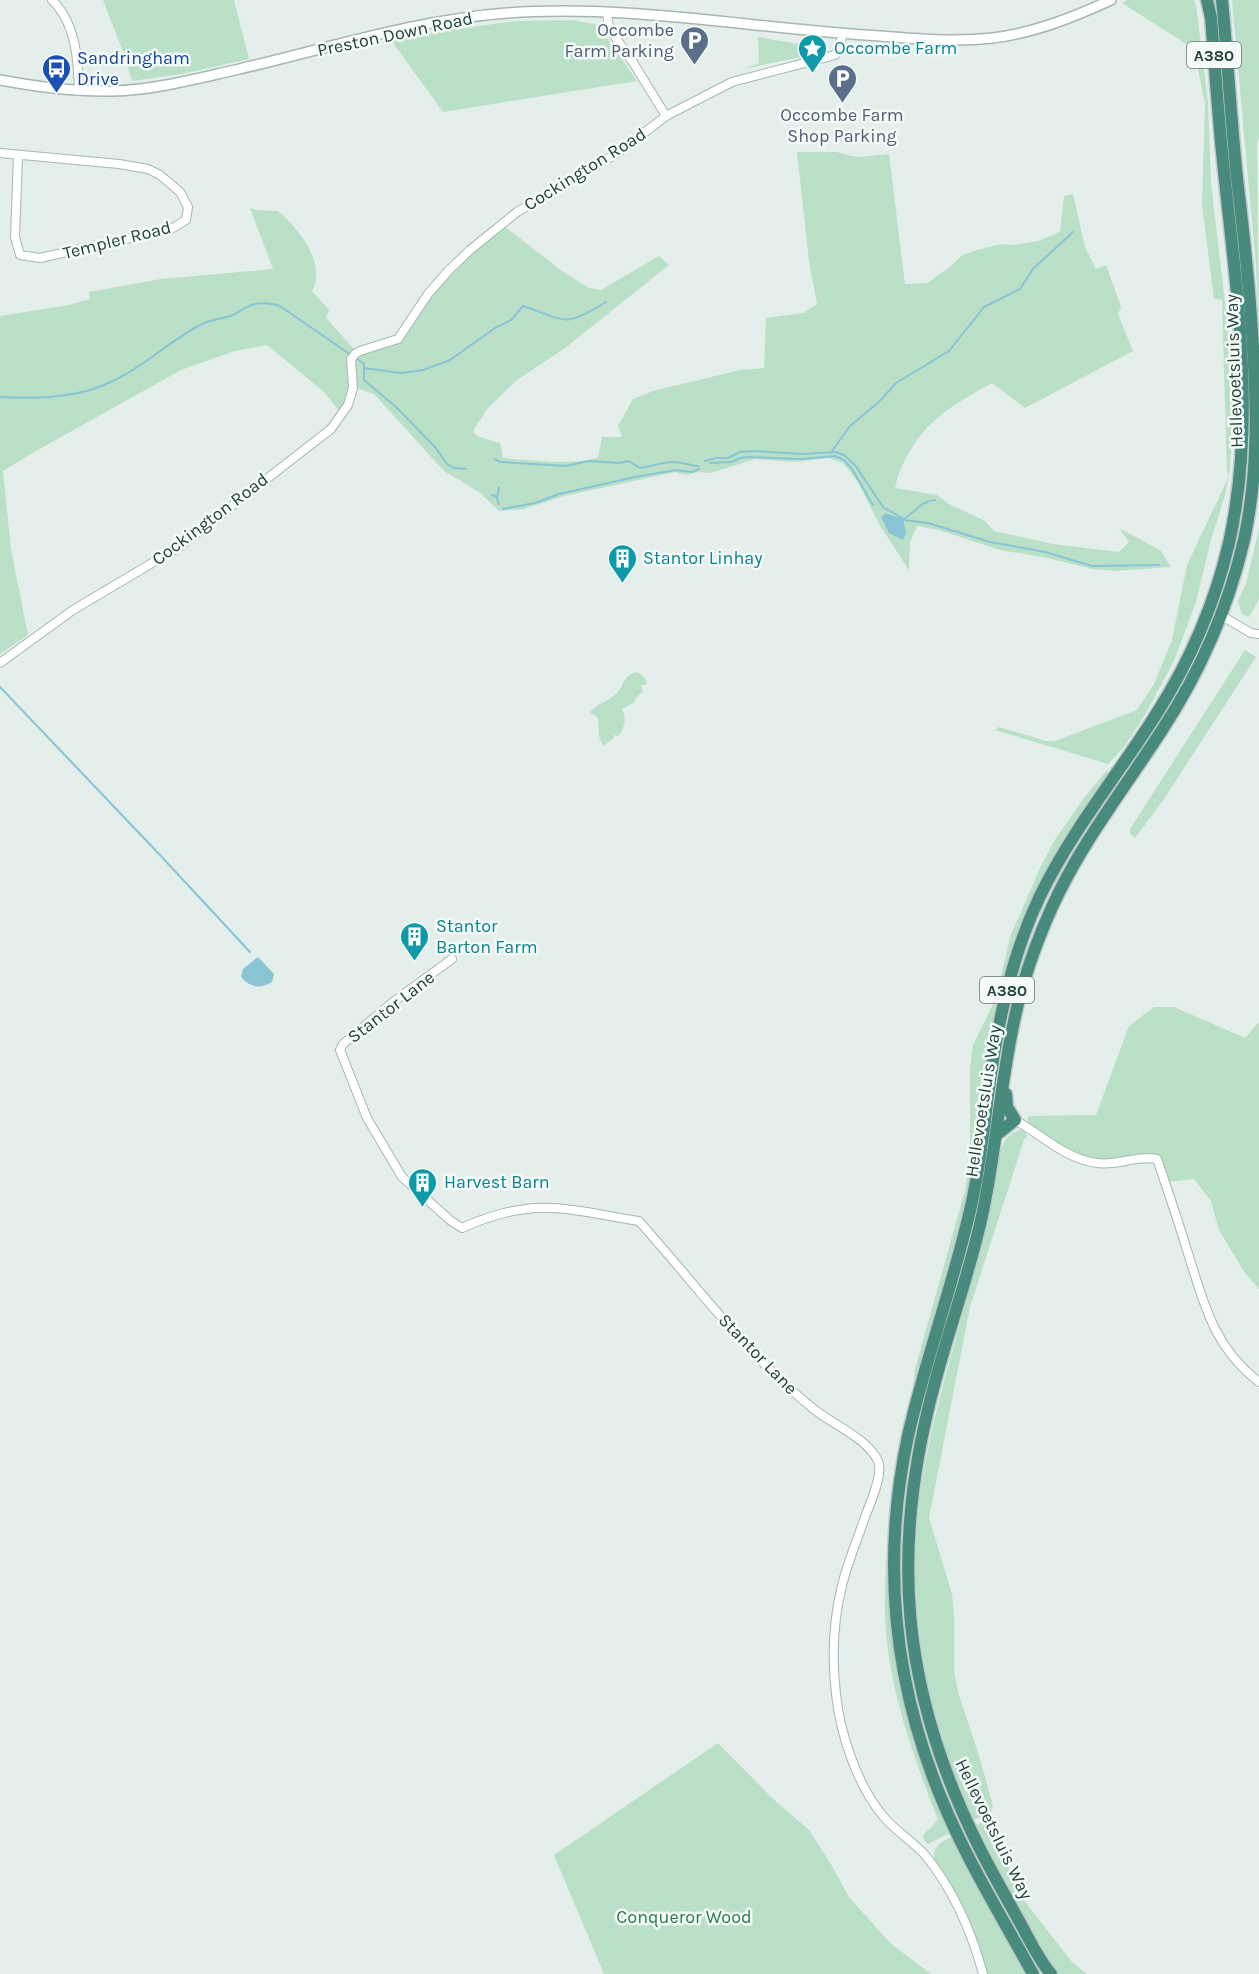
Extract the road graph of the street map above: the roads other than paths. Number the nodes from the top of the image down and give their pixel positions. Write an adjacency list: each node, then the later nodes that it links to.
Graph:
1 (52, 0): 8 (street)
2 (1111, 0): 6 (street, Preston Down Road)
3 (1207, 0): 21 (highway, Hellevoetsluis Way / A380)
4 (1222, 0): 12 (highway, Hellevoetsluis Way / A380)
5 (607, 12): 6 (street, Preston Down Road); 8 (street, Preston Down Road); 9 (street)
6 (842, 34): 9 (street, Cockington Road)
7 (0, 80): 8 (street, Preston Down Road)
8 (79, 91)
9 (666, 116): 14 (street, Cockington Road)
10 (0, 153): 11 (street, Templer Road)
11 (18, 156): 11 (street, Templer Road)
12 (1222, 616): 13 (street); 16 (highway, Hellevoetsluis Way / A380)
13 (1259, 634)
14 (0, 663)
15 (453, 959): 20 (street, Stantor Lane)
16 (1004, 1075): 17 (highway); 18 (highway, Hellevoetsluis Way / A380)
17 (1015, 1120): 18 (highway); 19 (street)
18 (996, 1135): 22 (highway, Hellevoetsluis Way / A380)
19 (1259, 1382)
20 (983, 1974)
21 (1034, 1974)
22 (1051, 1974)

